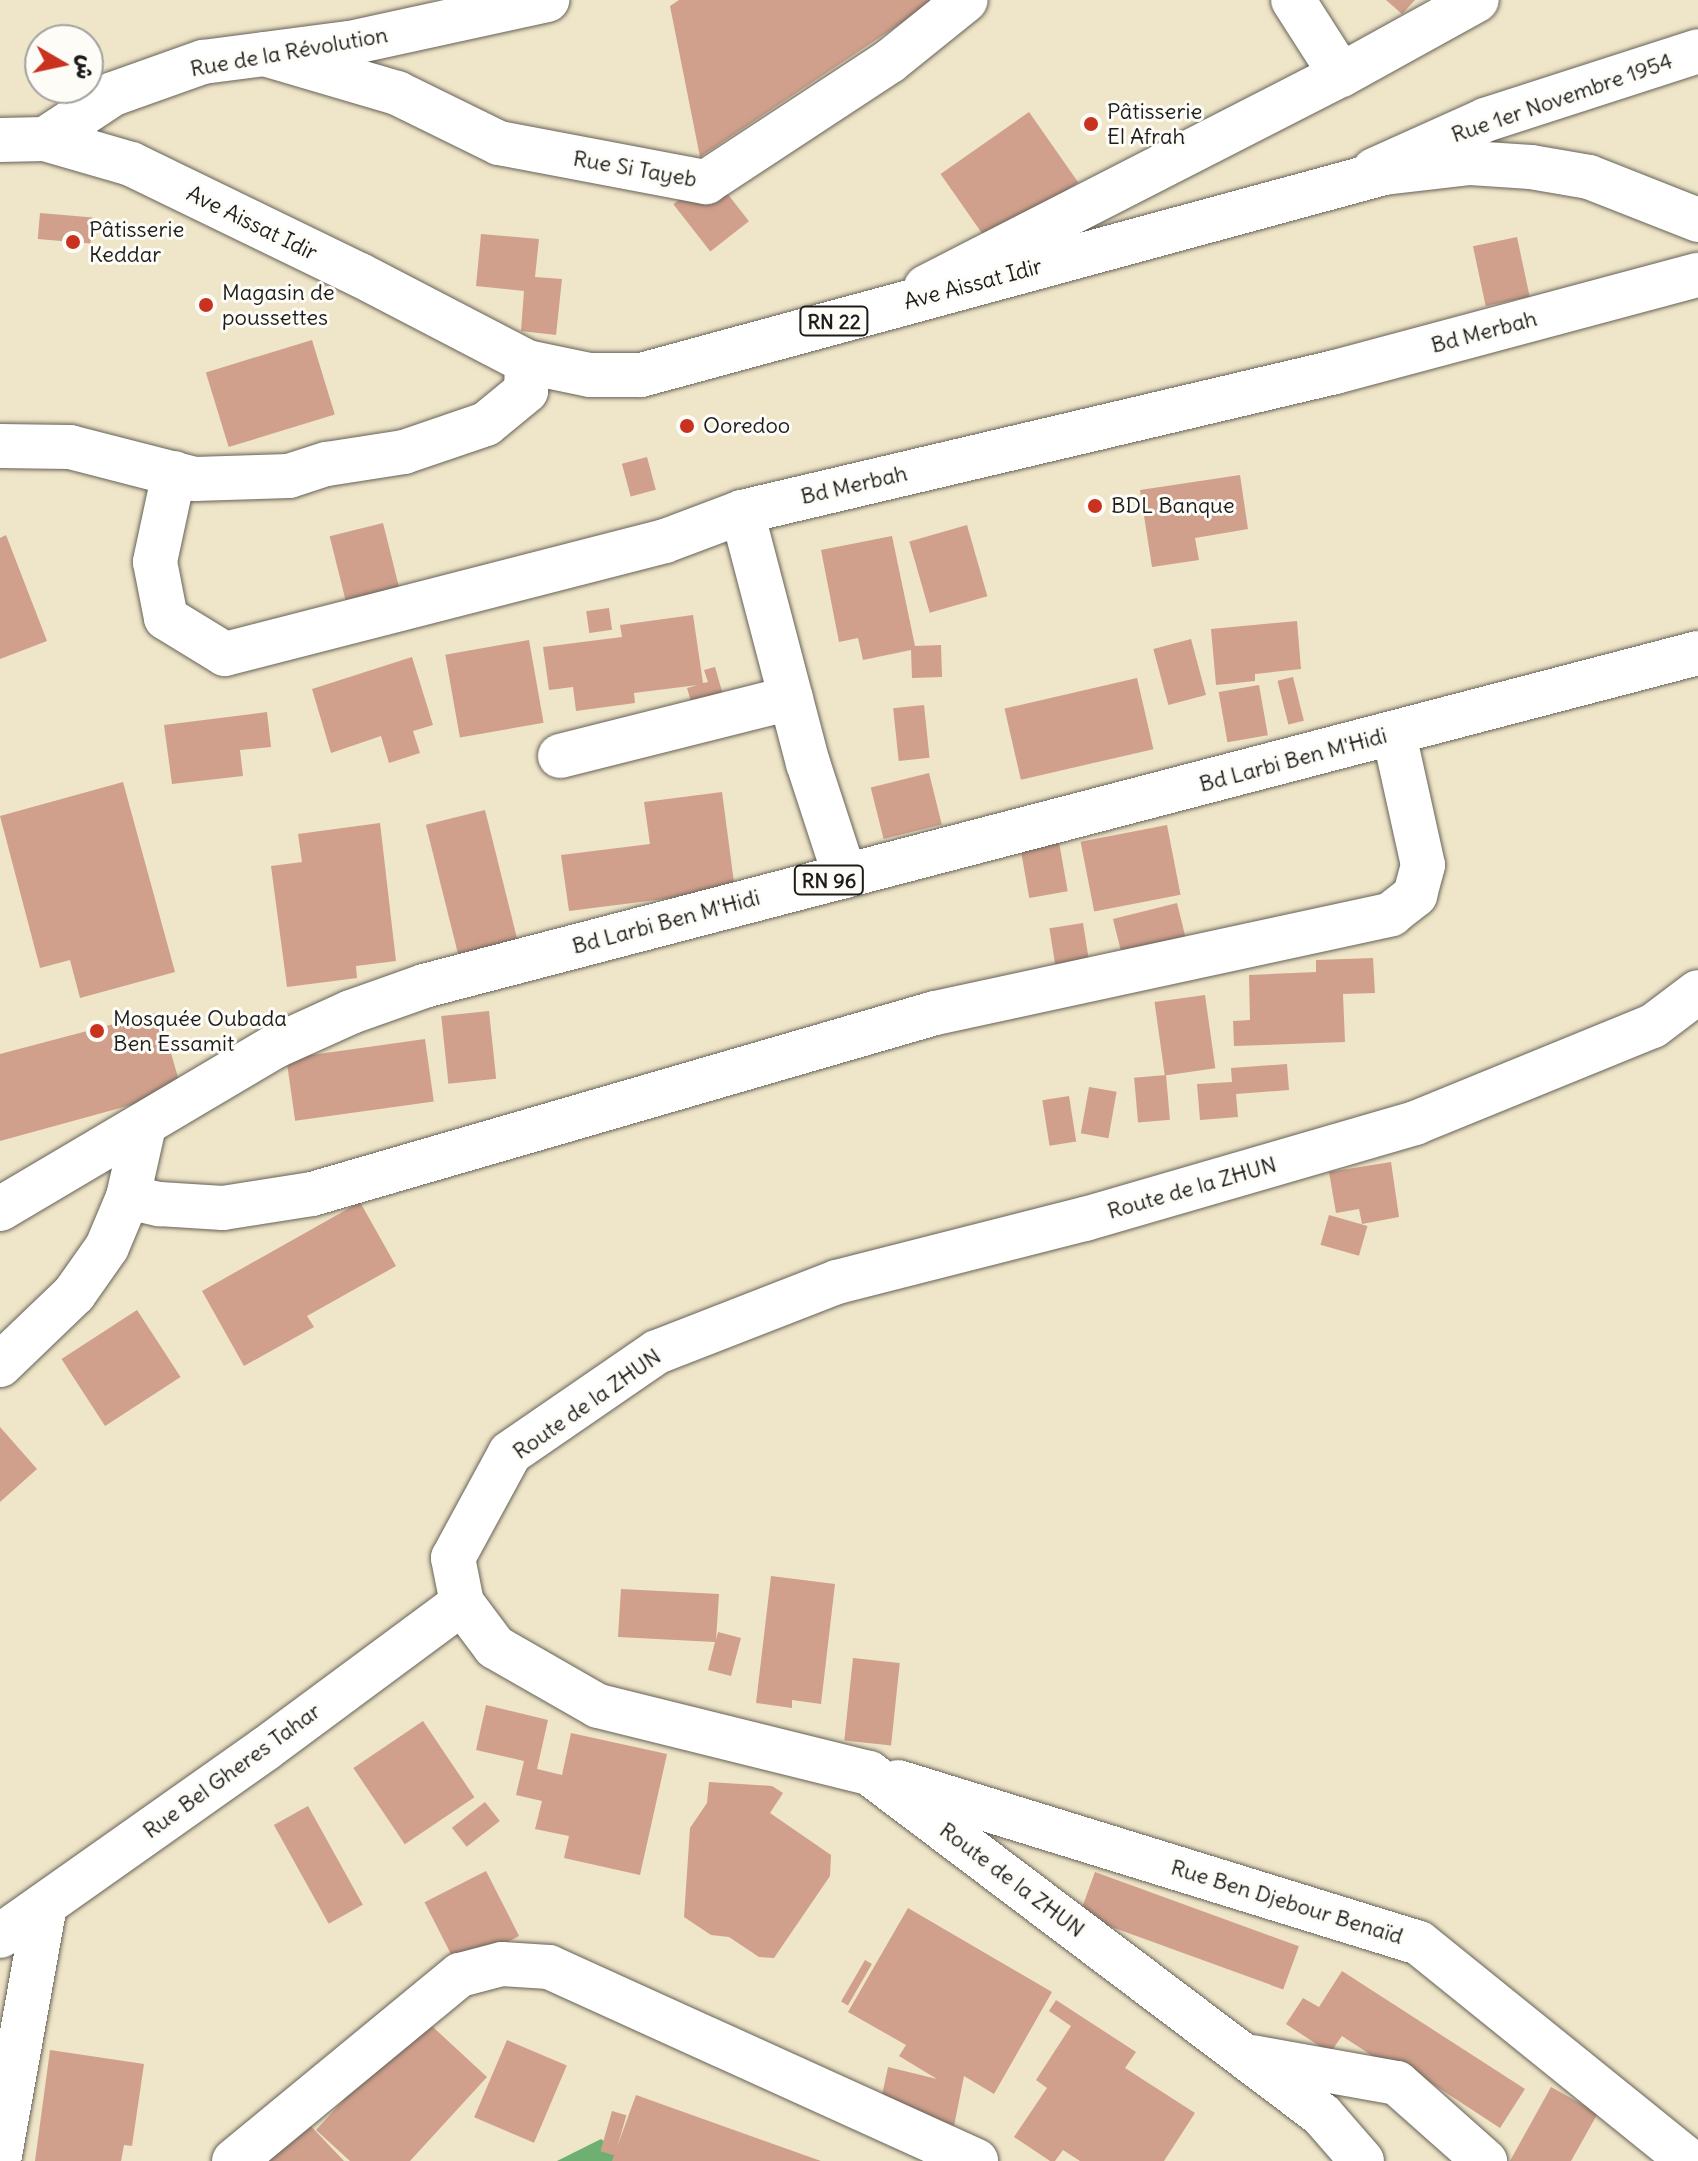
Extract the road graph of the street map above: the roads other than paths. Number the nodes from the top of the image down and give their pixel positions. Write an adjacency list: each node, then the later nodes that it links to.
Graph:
1 (547, 0): 6 (street, Rue de la Révolution)
2 (966, 0): 6 (street, Rue Si Tayeb)
3 (1293, 0): 7 (street)
4 (1477, 0): 7 (street)
5 (1698, 51): 10 (street, Rue 1er Novembre 1954)
6 (264, 54): 8 (street, Rue de la Révolution)
7 (1341, 75): 13 (street)
8 (45, 139): 9 (street, Ave Aissat Idir / RN 22); 14 (street, Ave Aissat Idir / RN 22)
9 (0, 140)
10 (1340, 186): 11 (street, Ave Aissat Idir / RN 22); 13 (street, Ave Aissat Idir / RN 22)
11 (1698, 220)
12 (1698, 275): 17 (street, Bd Merbah)
13 (888, 307): 14 (street, Ave Aissat Idir / RN 22)
14 (527, 362): 16 (street)
15 (0, 446): 16 (street)
16 (174, 473): 17 (street, Bd Merbah)
17 (742, 512): 19 (street)
18 (1698, 653): 20 (street, Bd Larbi Ben M'Hidi / RN 96)
19 (791, 698): 21 (street); 22 (street)
20 (1394, 734): 22 (street, Bd Larbi Ben M'Hidi / RN 96); 25 (street)
21 (560, 756)
22 (845, 876): 24 (street, Bd Larbi Ben M'Hidi / RN 96)
23 (1698, 992): 28 (street, Route de la ZHUN)
24 (144, 1126): 25 (street); 26 (street, Bd Larbi Ben M'Hidi / RN 96)
25 (128, 1197): 27 (street)
26 (0, 1209)
27 (0, 1365)
28 (462, 1603): 29 (street, Route de la ZHUN); 30 (street, Rue Bel Gheres Tahar)
29 (869, 1773): 32 (street, Route de la ZHUN); 38 (street, Rue Ben Djebour Benaïd)
30 (23, 1920): 31 (street); 33 (street)
31 (0, 1982)
32 (1243, 2055): 36 (street, Route de la ZHUN); 37 (street)
33 (0, 2155)
34 (234, 2161): 35 (street)
35 (976, 2161)
36 (1362, 2161)
37 (1485, 2161)
38 (1689, 2161)

